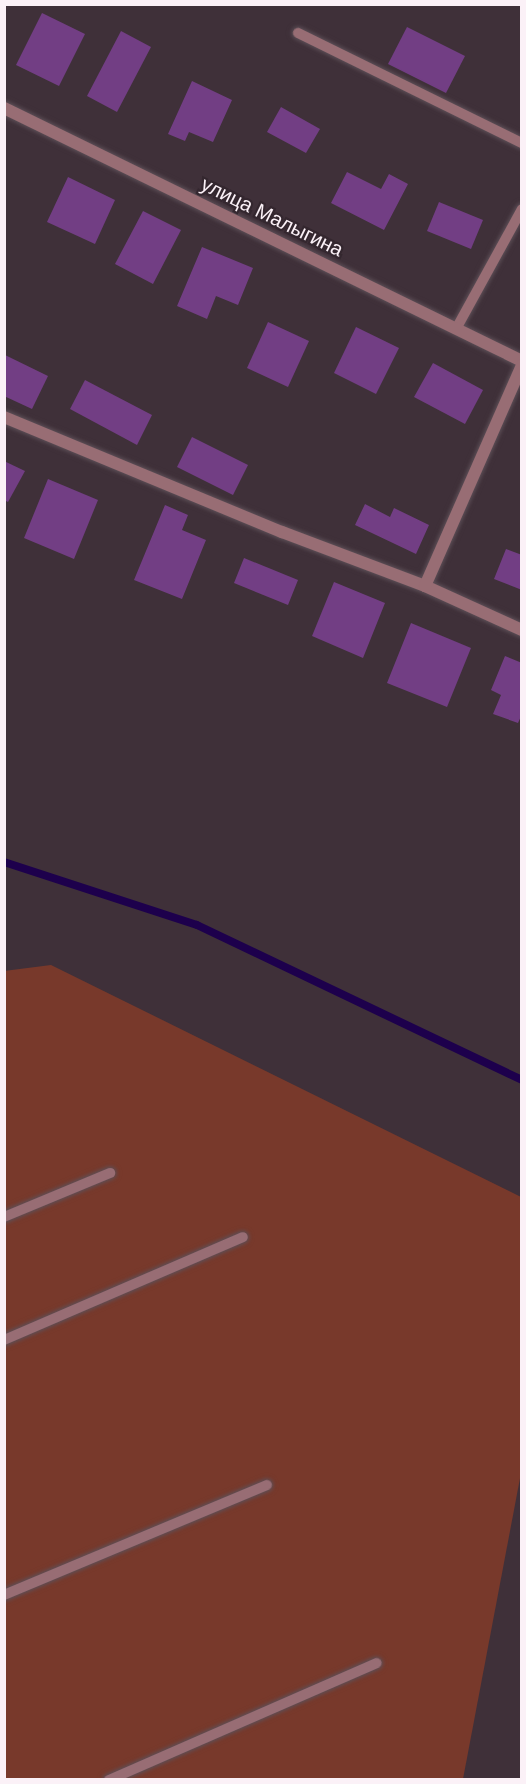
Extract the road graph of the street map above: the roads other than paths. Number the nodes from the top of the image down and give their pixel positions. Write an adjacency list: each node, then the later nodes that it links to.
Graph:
1 (298, 33): 3 (lane)
2 (4, 108): 5 (street, улица Малыгина)
3 (522, 143)
4 (522, 209): 5 (lane)
5 (456, 329): 6 (street, улица Малыгина)
6 (522, 363): 8 (street, улица Малыгина)
7 (4, 417): 8 (street)
8 (425, 586): 9 (street)
9 (522, 630)
10 (110, 1173): 11 (lane)
11 (4, 1217)
12 (243, 1237): 13 (lane)
13 (4, 1340)
14 (267, 1485): 15 (lane)
15 (4, 1595)
16 (377, 1663): 17 (lane)
17 (109, 1779)

